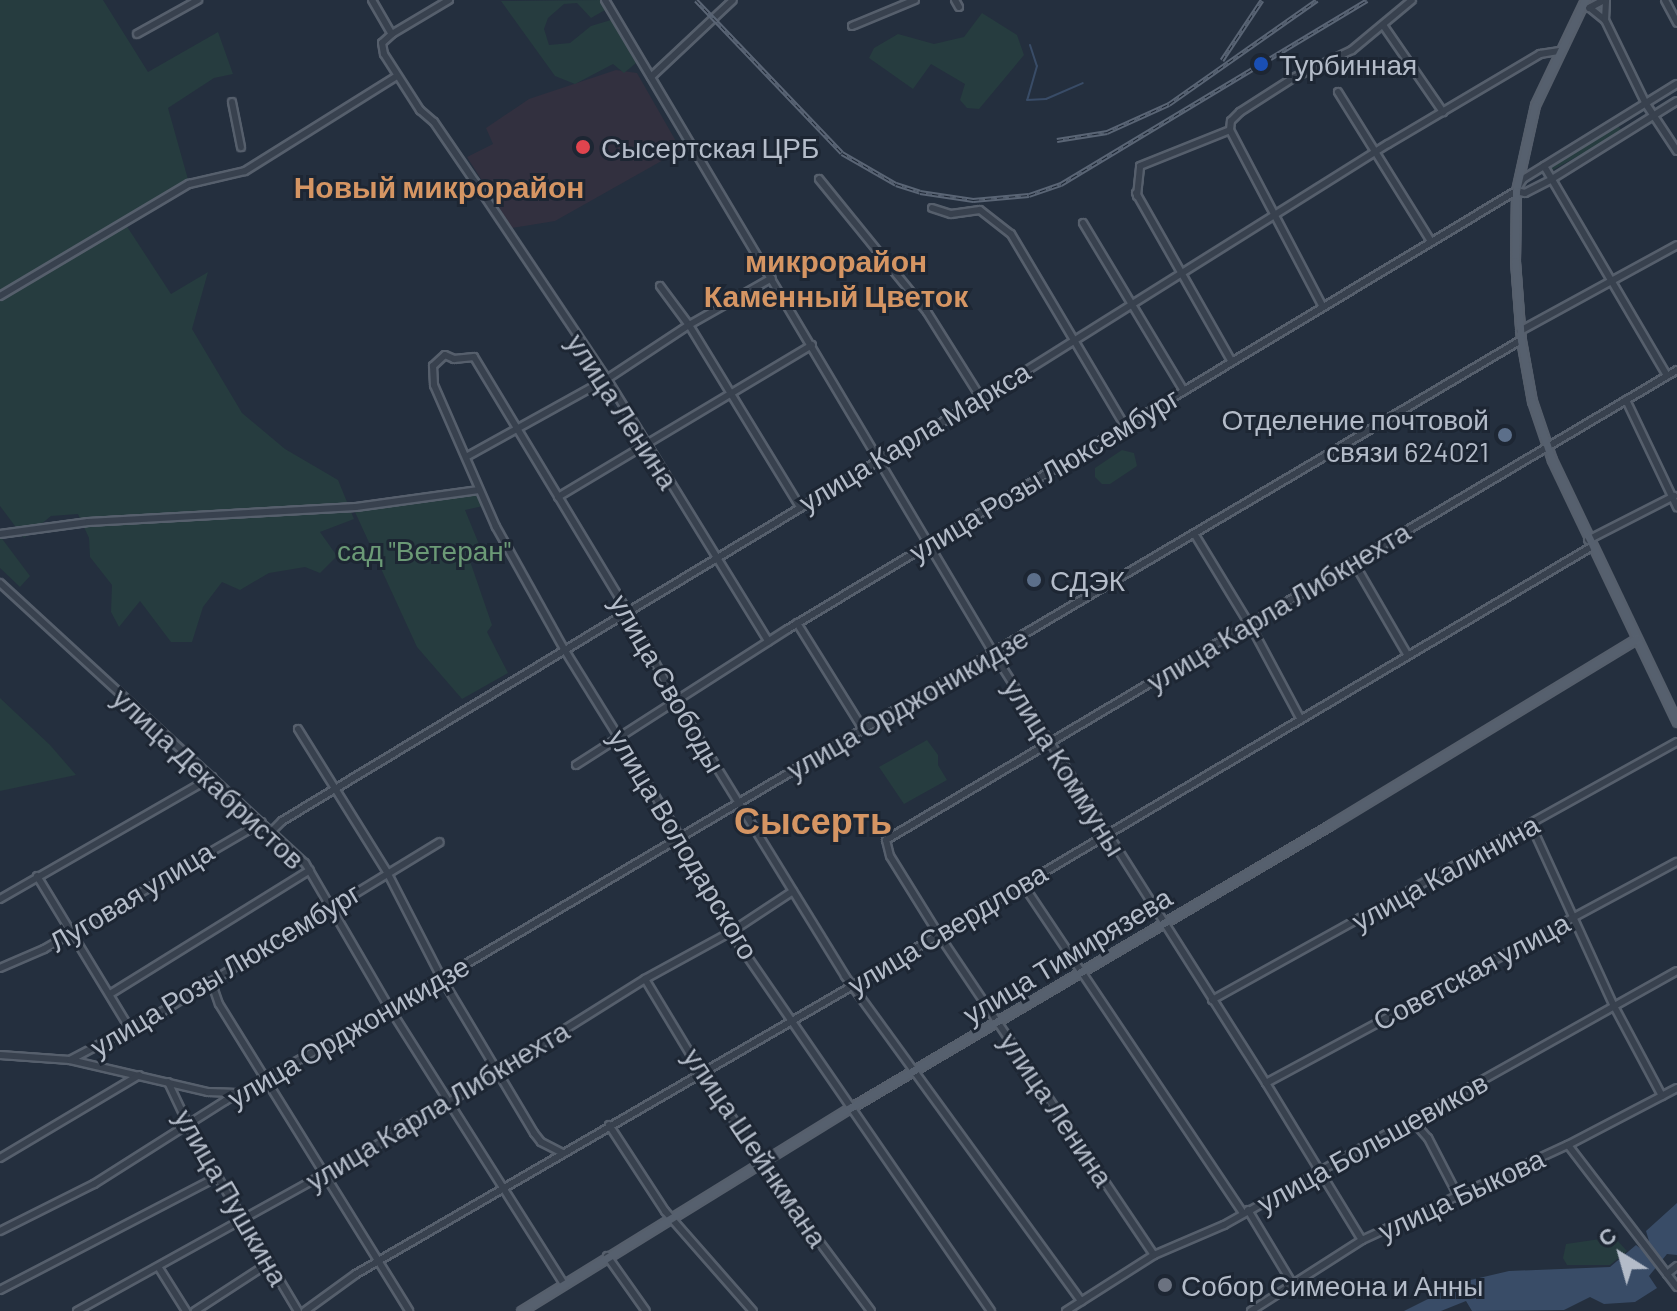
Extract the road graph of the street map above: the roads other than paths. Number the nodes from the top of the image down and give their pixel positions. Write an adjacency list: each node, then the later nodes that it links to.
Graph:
1 (198, 0): 15 (street)
2 (372, 0): 16 (street)
3 (449, 0): 16 (street)
4 (605, 0): 19 (street, улица Коммуны)
5 (733, 0): 19 (street)
6 (915, 0): 14 (street)
7 (1412, 0): 13 (street)
8 (1605, 0): 10 (street); 11 (street)
9 (1665, 0): 12 (street)
10 (1587, 4): 11 (street); 17 (main road)
11 (1605, 20): 24 (street)
12 (1677, 23)
13 (1383, 25): 25 (street); 27 (street)
14 (852, 26)
15 (137, 34)
16 (392, 34): 18 (street)
17 (1560, 51): 25 (street, улица Карла Маркса); 34 (main road)
18 (397, 76): 44 (street); 54 (street, улица Ленина)
19 (651, 77): 41 (street, улица Коммуны)
20 (1677, 84): 24 (street)
21 (1338, 92): 30 (street)
22 (1677, 101): 26 (street)
23 (232, 102): 28 (street)
24 (1646, 104): 26 (street); 31 (street)
25 (1443, 112): 30 (street, улица Карла Маркса)
26 (1653, 116): 29 (street); 33 (street)
27 (1230, 130): 36 (street); 40 (street)
28 (241, 147)
29 (1677, 151)
30 (1376, 153): 36 (street, улица Карла Маркса); 38 (street)
31 (1544, 166): 33 (street); 34 (street)
32 (819, 179): 57 (street)
33 (1552, 179): 34 (street); 42 (street)
34 (1516, 191): 38 (street, улица Розы Люксембург); 48 (main road)
35 (932, 208): 49 (street)
36 (1277, 213): 40 (street, улица Карла Маркса); 46 (street)
37 (1083, 223): 45 (street)
38 (1430, 240): 46 (street, улица Розы Люксембург)
39 (1677, 245): 42 (street, улица Орджоникидзе)
40 (1180, 273): 45 (street, улица Карла Маркса); 52 (street)
41 (772, 278): 47 (street); 50 (street, улица Коммуны)
42 (1611, 283): 48 (street, улица Орджоникидзе); 53 (street)
43 (660, 286): 47 (street)
44 (0, 296)
45 (1130, 303): 49 (street, улица Карла Маркса); 55 (street)
46 (1323, 307): 52 (street, улица Розы Люксембург)
47 (689, 325): 54 (street); 56 (street)
48 (1520, 335): 62 (main road); 71 (street, улица Орджоникидзе)
49 (1075, 339): 57 (street, улица Карла Маркса); 59 (street)
50 (812, 345): 56 (street); 64 (street, улица Коммуны)
51 (445, 355): 60 (street, улица Свободы); 63 (street, улица Володарского)
52 (1232, 362): 55 (street, улица Розы Люксембург)
53 (1673, 373): 58 (street, улица Карла Либкнехта)
54 (607, 379): 60 (street); 61 (street, улица Ленина)
55 (1184, 391): 59 (street, улица Розы Люксембург)
56 (730, 395): 61 (street); 68 (street)
57 (981, 398): 64 (street, улица Карла Маркса)
58 (1626, 400): 62 (street, улица Карла Либкнехта); 66 (street)
59 (1125, 426): 72 (street, улица Розы Люксембург)
60 (516, 429): 63 (street); 67 (street, улица Свободы)
61 (647, 446): 67 (street); 74 (street, улица Ленина)
62 (1546, 446): 73 (main road); 75 (street, улица Карла Либкнехта)
63 (468, 456): 65 (street, улица Володарского)
64 (878, 458): 68 (street, улица Карла Маркса); 72 (street, улица Коммуны)
65 (479, 490): 70 (street); 82 (street, улица Володарского)
66 (1675, 495): 69 (street); 73 (street, улица Свердлова)
67 (558, 497): 77 (street, улица Свободы)
68 (799, 505): 74 (street, улица Карла Маркса)
69 (1677, 507)
70 (0, 534)
71 (1195, 535): 79 (street); 83 (street, улица Орджоникидзе)
72 (928, 543): 78 (street, улица Розы Люксембург); 83 (street, улица Коммуны)
73 (1590, 543): 80 (main road); 84 (street, улица Свердлова)
74 (715, 557): 77 (street, улица Карла Маркса); 81 (street, улица Ленина)
75 (1353, 561): 79 (street, улица Карла Либкнехта); 84 (street)
76 (0, 583): 94 (street, улица Декабристов)
77 (627, 611): 82 (street, улица Карла Маркса); 85 (street, улица Свободы)
78 (797, 623): 81 (street, улица Розы Люксембург); 89 (street)
79 (1248, 623): 86 (street); 92 (street, улица Карла Либкнехта)
80 (1636, 639): 87 (main road); 113 (main road, улица Тимирязева)
81 (768, 641): 85 (street, улица Розы Люксембург)
82 (564, 649): 90 (street, улица Володарского); 95 (street, улица Карла Маркса)
83 (994, 654): 89 (street, улица Орджоникидзе); 92 (street, улица Коммуны)
84 (1407, 654): 86 (street, улица Свердлова)
85 (676, 701): 90 (street, улица Розы Люксембург); 96 (street, улица Свободы)
86 (1300, 718): 100 (street, улица Свердлова)
87 (1677, 722)
88 (298, 729): 95 (street)
89 (863, 729): 96 (street, улица Орджоникидзе)
90 (621, 738): 93 (street, улица Розы Люксембург); 101 (street, улица Володарского)
91 (1677, 742): 98 (street, улица Калинина)
92 (1050, 743): 100 (street, улица Коммуны); 102 (street, улица Карла Либкнехта)
93 (576, 765)
94 (212, 777): 97 (street, улица Декабристов); 107 (street)
95 (335, 790): 99 (street, улица Карла Маркса); 106 (street)
96 (738, 803): 101 (street, улица Орджоникидзе); 109 (street, улица Свободы)
97 (262, 822): 99 (street, улица Декабристов); 114 (street, Луговая улица)
98 (1531, 825): 112 (street); 125 (street, улица Калинина)
99 (273, 830): 105 (street, улица Декабристов)
100 (1107, 833): 108 (street, улица Свердлова); 113 (street, улица Коммуны)
101 (679, 836): 115 (street, улица Володарского); 120 (street, улица Орджоникидзе)
102 (886, 840): 116 (street, улица Ленина)
103 (440, 842): 106 (street, улица Розы Люксембург)
104 (1677, 862): 112 (street, Советская улица)
105 (310, 870): 111 (street, улица Декабристов); 124 (street)
106 (387, 872): 111 (street, улица Розы Люксембург); 120 (street)
107 (37, 876): 110 (street); 114 (street)
108 (1022, 883): 116 (street, улица Свердлова); 119 (street)
109 (793, 891): 115 (street, улица Карла Либкнехта); 123 (street, улица Свободы)
110 (0, 899)
111 (332, 905): 122 (street, улица Розы Люксембург); 127 (street, улица Декабристов)
112 (1573, 918): 126 (street); 139 (street, Советская улица)
113 (1163, 924): 119 (main road, улица Тимирязева); 125 (street, улица Коммуны)
114 (72, 932): 117 (street, Луговая улица); 124 (street)
115 (731, 932): 121 (street, улица Карла Либкнехта); 128 (street, улица Володарского)
116 (938, 933): 123 (street, улица Свердлова); 129 (street, улица Ленина)
117 (0, 968)
118 (1677, 971): 126 (street, улица Большевиков)
119 (1082, 973): 129 (main road, улица Тимирязева); 157 (street)
120 (441, 977): 127 (street, улица Орджоникидзе); 133 (street)
121 (645, 979): 133 (street, улица Карла Либкнехта); 135 (street, улица Шейнкмана)
122 (211, 981): 130 (street, улица Розы Люксембург); 137 (street)
123 (854, 985): 128 (street, улица Свердлова); 134 (street, улица Свободы)
124 (110, 994): 130 (street)
125 (1212, 1000): 139 (street, улица Коммуны)
126 (1614, 1006): 142 (street); 145 (street, улица Большевиков)
127 (390, 1009): 137 (street, улица Орджоникидзе); 143 (street, улица Декабристов)
128 (794, 1019): 135 (street, улица Свердлова); 144 (street, улица Володарского)
129 (998, 1022): 134 (main road, улица Тимирязева); 162 (street, улица Ленина)
130 (130, 1029): 132 (street, улица Розы Люксембург)
131 (0, 1055): 132 (street, улица Розы Люксембург)
132 (70, 1060): 136 (street)
133 (497, 1071): 143 (street, улица Карла Либкнехта); 149 (street)
134 (912, 1071): 144 (main road, улица Тимирязева); 173 (street, улица Свободы)
135 (701, 1072): 146 (street, улица Свердлова); 151 (street, улица Шейнкмана)
136 (139, 1075): 138 (street); 150 (street)
137 (267, 1079): 141 (street, улица Орджоникидзе); 153 (street)
138 (168, 1082): 141 (street); 147 (street, улица Пушкина)
139 (1266, 1083): 152 (street, улица Коммуны)
140 (1677, 1088): 142 (street, улица Быкова)
141 (239, 1094): 147 (street, улица Орджоникидзе)
142 (1662, 1096): 148 (street, улица Быкова)
143 (449, 1102): 153 (street, улица Карла Либкнехта); 155 (street, улица Декабристов)
144 (850, 1108): 151 (main road, улица Тимирязева); 184 (street, улица Володарского)
145 (1413, 1121): 152 (street, улица Большевиков); 156 (street)
146 (609, 1125): 149 (street, улица Свердлова); 158 (street)
147 (190, 1126): 154 (street, улица Пушкина); 160 (street, улица Орджоникидзе)
148 (1568, 1145): 156 (street, улица Быкова); 168 (street)
149 (563, 1153): 155 (street, улица Свердлова)
150 (0, 1158)
151 (763, 1161): 158 (main road, улица Тимирязева); 183 (street, улица Шейнкмана)
152 (1320, 1170): 157 (street, улица Большевиков); 161 (street, улица Коммуны)
153 (326, 1172): 159 (street, улица Карла Либкнехта); 164 (street)
154 (217, 1177): 159 (street, улица Пушкина); 172 (street)
155 (504, 1190): 164 (street, улица Свердлова); 170 (street, улица Декабристов)
156 (1457, 1194): 161 (street, улица Быкова)
157 (1245, 1212): 162 (street, улица Большевиков); 169 (street)
158 (670, 1217): 163 (main road, улица Тимирязева); 182 (street)
159 (243, 1219): 165 (street, улица Пушкина); 167 (street, улица Карла Либкнехта)
160 (0, 1231)
161 (1362, 1240): 169 (street, улица Быкова)
162 (1154, 1255): 173 (street, улица Большевиков)
163 (607, 1256): 170 (main road, улица Тимирязева); 181 (street)
164 (379, 1262): 178 (street, улица Свердлова); 179 (street)
165 (269, 1263): 176 (street); 177 (street, улица Пушкина)
166 (1677, 1266): 168 (street)
167 (159, 1268): 174 (street, улица Карла Либкнехта); 175 (street)
168 (1667, 1274): 171 (street)
169 (1292, 1283): 186 (street, улица Быкова)
170 (564, 1284): 180 (main road, улица Тимирязева)
171 (1677, 1287)
172 (0, 1290)
173 (1081, 1301): 185 (street, улица Большевиков)
174 (77, 1311)
175 (186, 1311)
176 (195, 1311)
177 (298, 1311)
178 (305, 1311)
179 (409, 1311)
180 (521, 1311)
181 (646, 1311)
182 (753, 1311)
183 (871, 1311)
184 (991, 1311)
185 (1066, 1311)
186 (1251, 1311)

